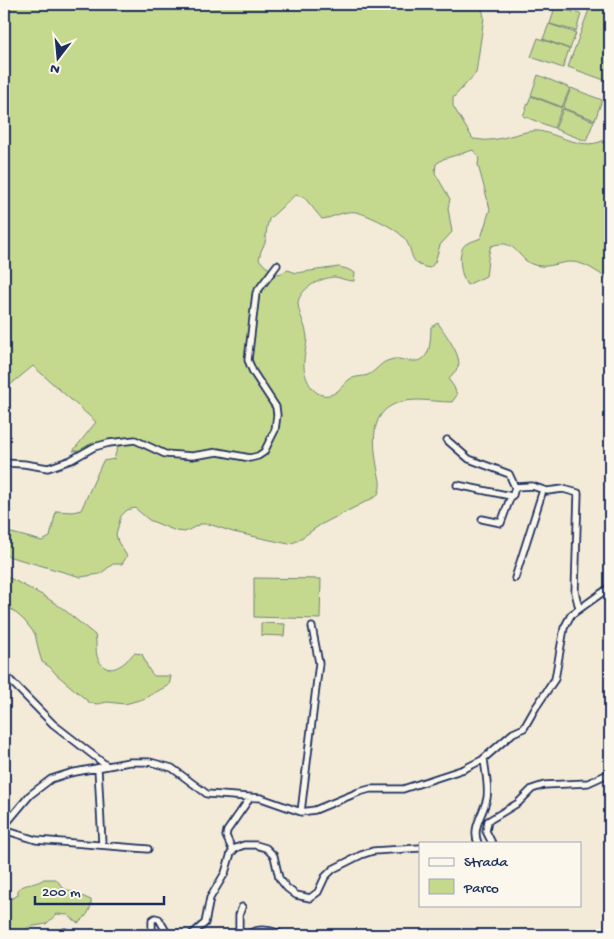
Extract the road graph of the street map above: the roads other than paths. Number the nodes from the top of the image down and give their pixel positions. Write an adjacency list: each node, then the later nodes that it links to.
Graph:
1 (277, 265): 3 (street)
2 (447, 440): 5 (street)
3 (4, 463)
4 (457, 485): 7 (street)
5 (516, 487): 6 (street); 7 (street)
6 (543, 490): 9 (street); 11 (street)
7 (511, 496): 8 (street)
8 (482, 519)
9 (515, 578)
10 (610, 587): 11 (street)
11 (579, 608): 14 (street)
12 (312, 627): 19 (street)
13 (4, 674): 15 (street)
14 (484, 758): 19 (street); 21 (street)
15 (107, 766): 16 (street); 18 (street)
16 (98, 768): 20 (street); 23 (street)
17 (610, 773): 22 (street)
18 (250, 798): 19 (street); 26 (street)
19 (301, 812)
20 (4, 828): 23 (street)
21 (478, 842)
22 (492, 842)
23 (102, 844): 25 (street)
24 (419, 848): 26 (street)
25 (148, 849)
26 (233, 851): 30 (street)
27 (242, 907): 31 (street)
28 (152, 935): 29 (street)
29 (168, 935)
30 (191, 935)
31 (239, 935)
32 (248, 935): 33 (street)
33 (284, 935)

